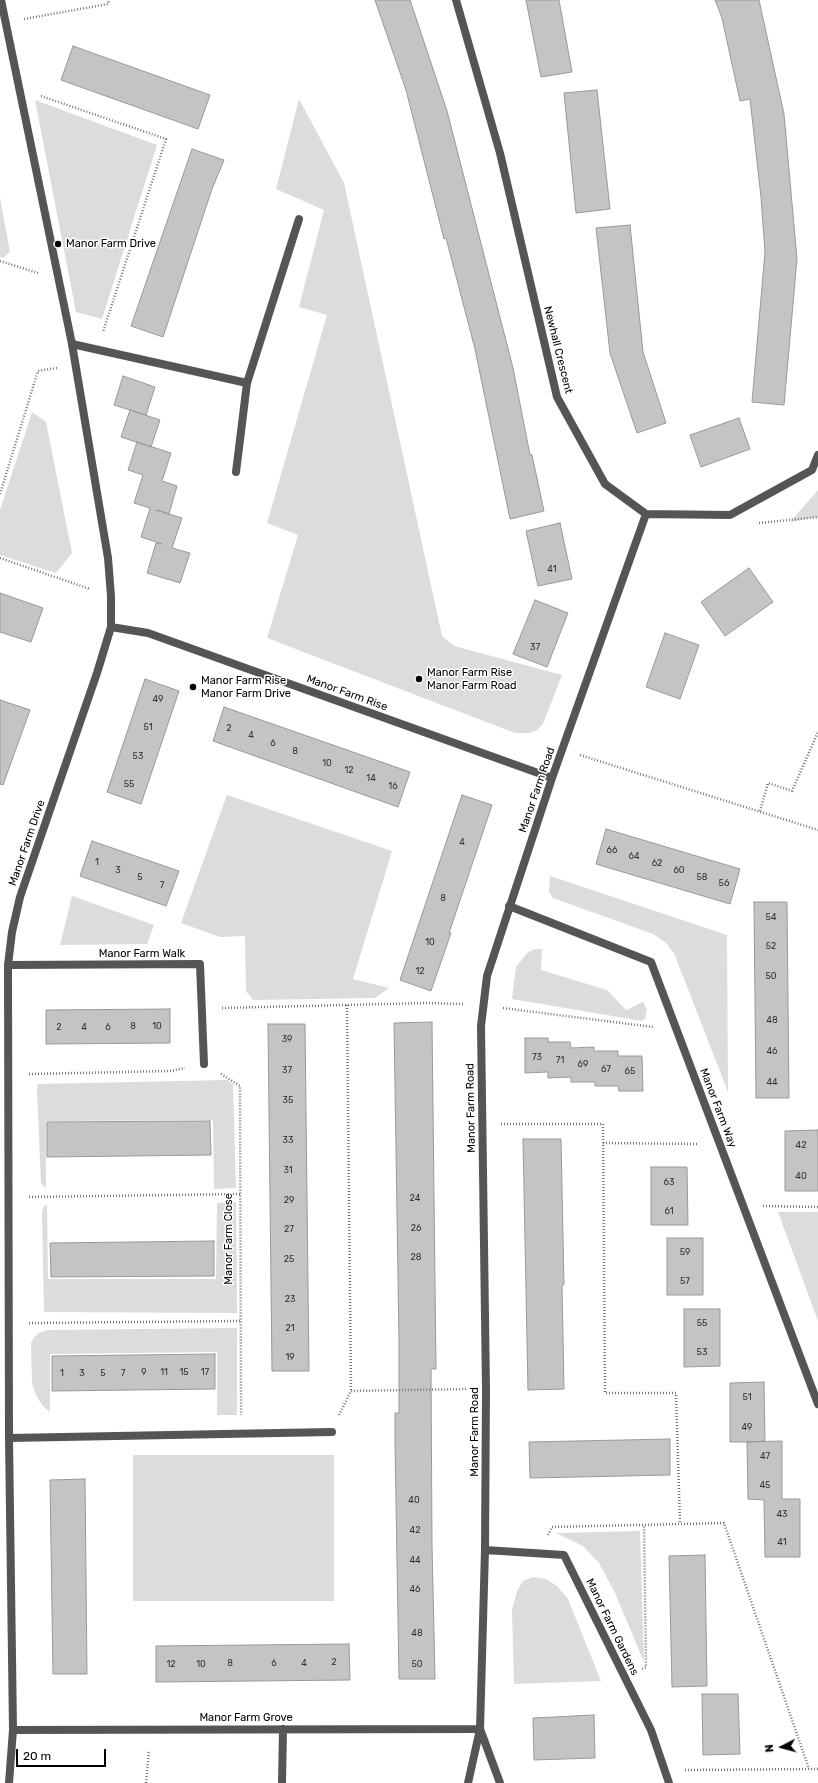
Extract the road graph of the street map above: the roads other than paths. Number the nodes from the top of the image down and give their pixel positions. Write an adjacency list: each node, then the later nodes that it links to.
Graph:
1 (1, 0): 4 (street, Manor Farm Drive)
2 (456, 0): 8 (street, Newhall Crescent)
3 (299, 219): 5 (street)
4 (72, 344): 5 (street); 9 (street, Manor Farm Drive)
5 (247, 383): 7 (street)
6 (818, 455): 8 (street)
7 (236, 472)
8 (646, 514): 10 (street, Manor Farm Road)
9 (111, 627): 10 (street, Manor Farm Rise); 12 (street, Manor Farm Drive)
10 (552, 778): 11 (street, Manor Farm Road)
11 (509, 906): 14 (street, Manor Farm Way); 17 (street, Manor Farm Road)
12 (8, 965): 13 (street, Manor Farm Walk); 16 (street, Manor Farm Drive)
13 (204, 1064)
14 (818, 1404)
15 (332, 1432): 16 (street)
16 (9, 1438): 20 (street, Manor Farm Drive)
17 (485, 1550): 19 (street, Manor Farm Road); 25 (street, Manor Farm Gardens)
18 (283, 1729): 19 (street, Manor Farm Grove); 20 (street, Manor Farm Grove); 22 (street)
19 (480, 1729): 23 (street); 24 (street)
20 (13, 1730): 21 (street, Manor Farm Drive)
21 (9, 1783)
22 (282, 1783)
23 (468, 1783)
24 (500, 1783)
25 (669, 1783)

